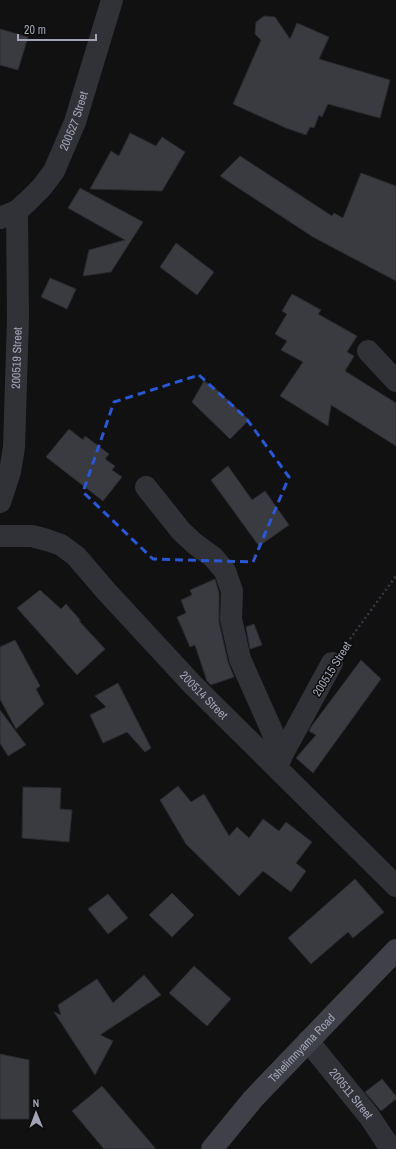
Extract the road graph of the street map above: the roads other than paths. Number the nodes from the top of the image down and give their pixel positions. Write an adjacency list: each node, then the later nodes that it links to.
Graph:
1 (112, 0): 2 (street, 200527 Street)
2 (8, 214): 6 (street, 200519 Street)
3 (368, 352): 4 (street)
4 (396, 381)
5 (146, 487): 9 (street)
6 (0, 502)
7 (0, 536): 9 (street, 200514 Street)
8 (332, 663): 9 (street, 200515 Street)
9 (278, 763): 10 (street, 200514 Street)
10 (396, 886)
11 (396, 950): 12 (street, Tshelimnyama Road)
12 (308, 1042): 13 (street, Tshelimnyama Road); 14 (street, 200511 Street)
13 (212, 1149)
14 (391, 1149)

